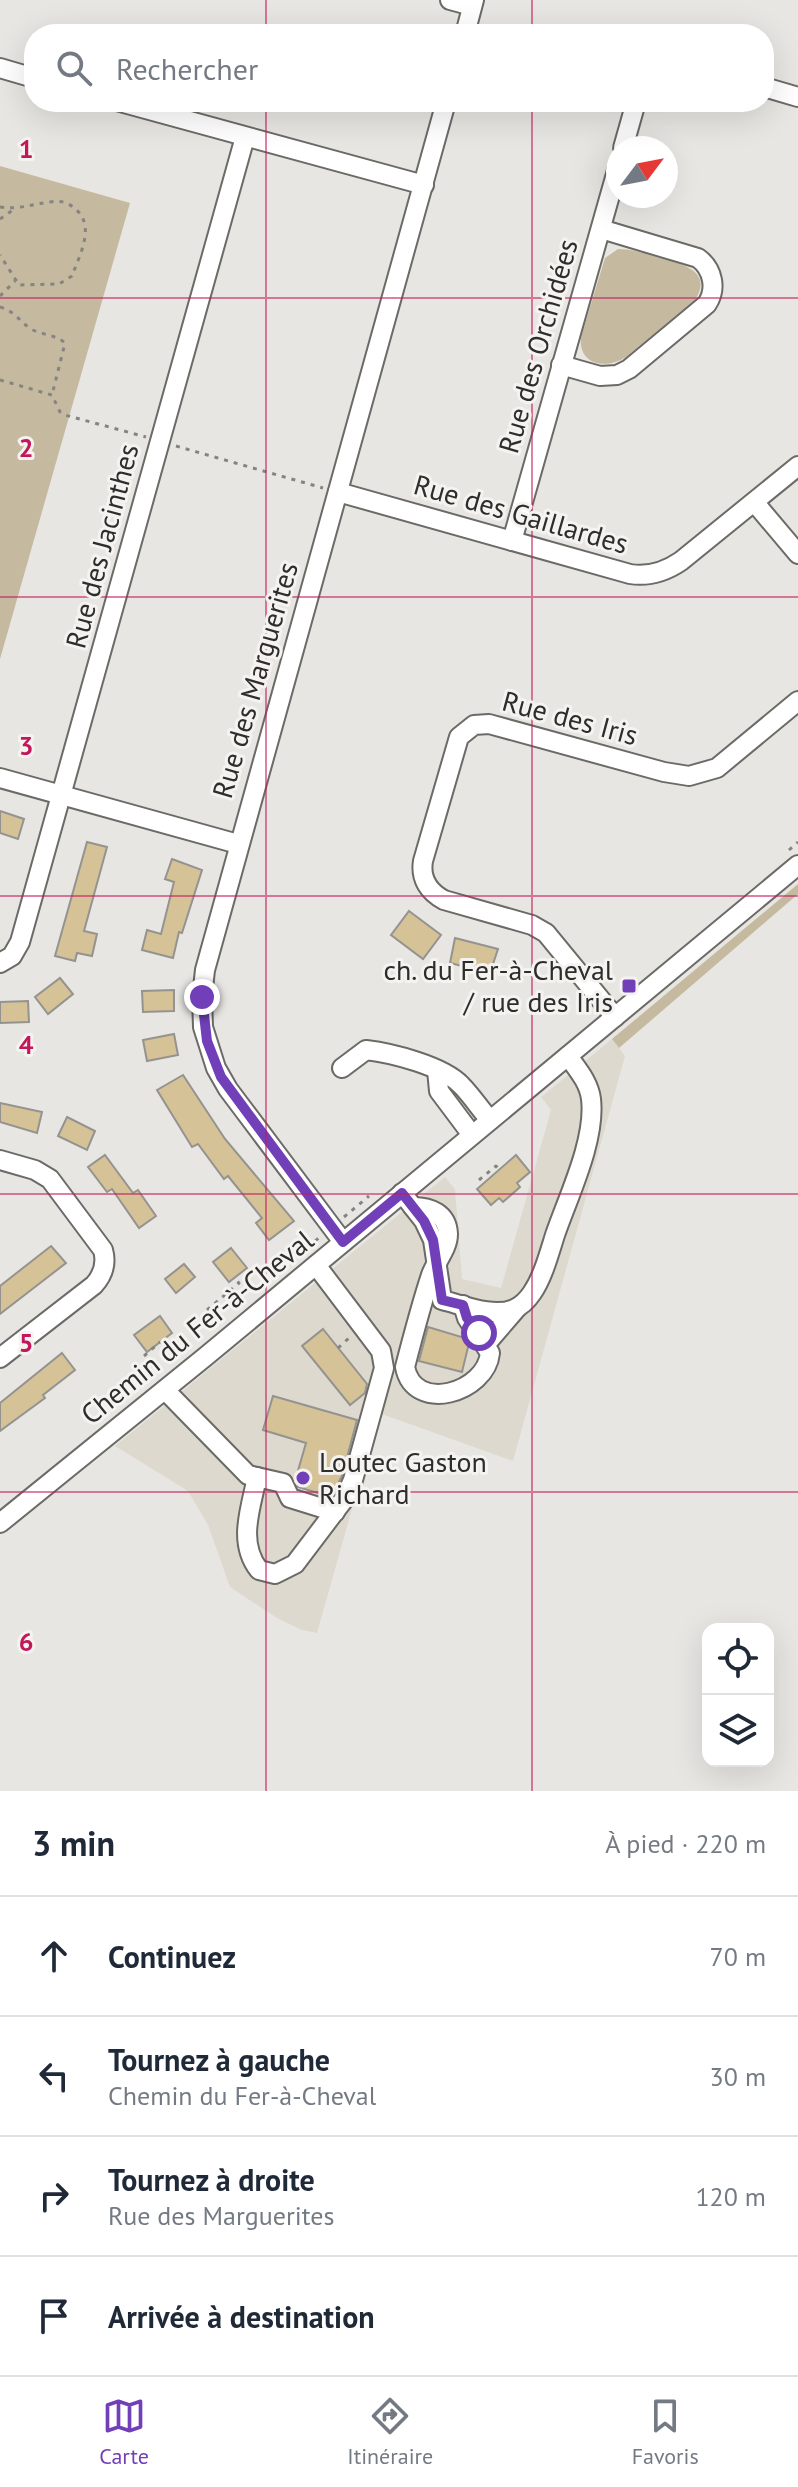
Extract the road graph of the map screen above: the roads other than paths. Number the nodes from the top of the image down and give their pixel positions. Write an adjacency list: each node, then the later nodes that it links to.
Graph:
1 (450, 0): 2 (street)
2 (473, 3): 3 (street)
3 (468, 24)
4 (0, 68): 5 (street)
5 (24, 75)
6 (774, 90): 7 (street)
7 (798, 97)
8 (156, 112): 12 (street)
9 (443, 112): 13 (street, Rue des Marguerites)
10 (633, 112): 11 (street)
11 (626, 136)
12 (245, 137): 13 (street); 24 (street, Rue des Jacinthes)
13 (424, 185): 18 (street, Rue des Marguerites)
14 (607, 208): 15 (street, Rue des Orchidées)
15 (601, 229): 16 (street, Rue des Orchidées); 16 (street)
16 (561, 365): 20 (street, Rue des Orchidées)
17 (798, 466): 19 (street, Rue des Gaillardes)
18 (332, 490): 20 (street, Rue des Gaillardes); 25 (street, Rue des Marguerites)
19 (755, 503): 20 (street, Rue des Gaillardes); 21 (street)
20 (512, 541)
21 (798, 554)
22 (798, 701): 28 (street, Rue des Iris)
23 (0, 778): 24 (street)
24 (62, 795): 25 (street); 27 (street, Rue des Jacinthes)
25 (238, 844): 36 (street, Rue des Marguerites)
26 (798, 865): 28 (street, Chemin du Fer-à-Cheval)
27 (0, 963)
28 (615, 1017): 29 (street, Chemin du Fer-à-Cheval)
29 (568, 1056): 32 (street, Chemin du Fer-à-Cheval); 40 (street)
30 (342, 1068): 31 (street)
31 (437, 1070): 32 (street); 33 (street)
32 (490, 1120): 33 (street, Chemin du Fer-à-Cheval)
33 (472, 1135): 35 (street, Chemin du Fer-à-Cheval)
34 (0, 1160): 42 (street)
35 (407, 1200): 36 (street, Chemin du Fer-à-Cheval); 37 (street)
36 (343, 1242): 38 (street, Chemin du Fer-à-Cheval)
37 (436, 1262): 39 (street); 41 (street)
38 (316, 1265): 43 (street, Chemin du Fer-à-Cheval); 45 (street)
39 (463, 1305): 40 (street); 41 (street)
40 (517, 1308): 41 (street)
41 (486, 1344)
42 (0, 1358)
43 (165, 1390): 44 (street); 46 (street, Chemin du Fer-à-Cheval)
44 (257, 1477): 45 (street); 45 (street)
45 (335, 1512)
46 (0, 1523)

